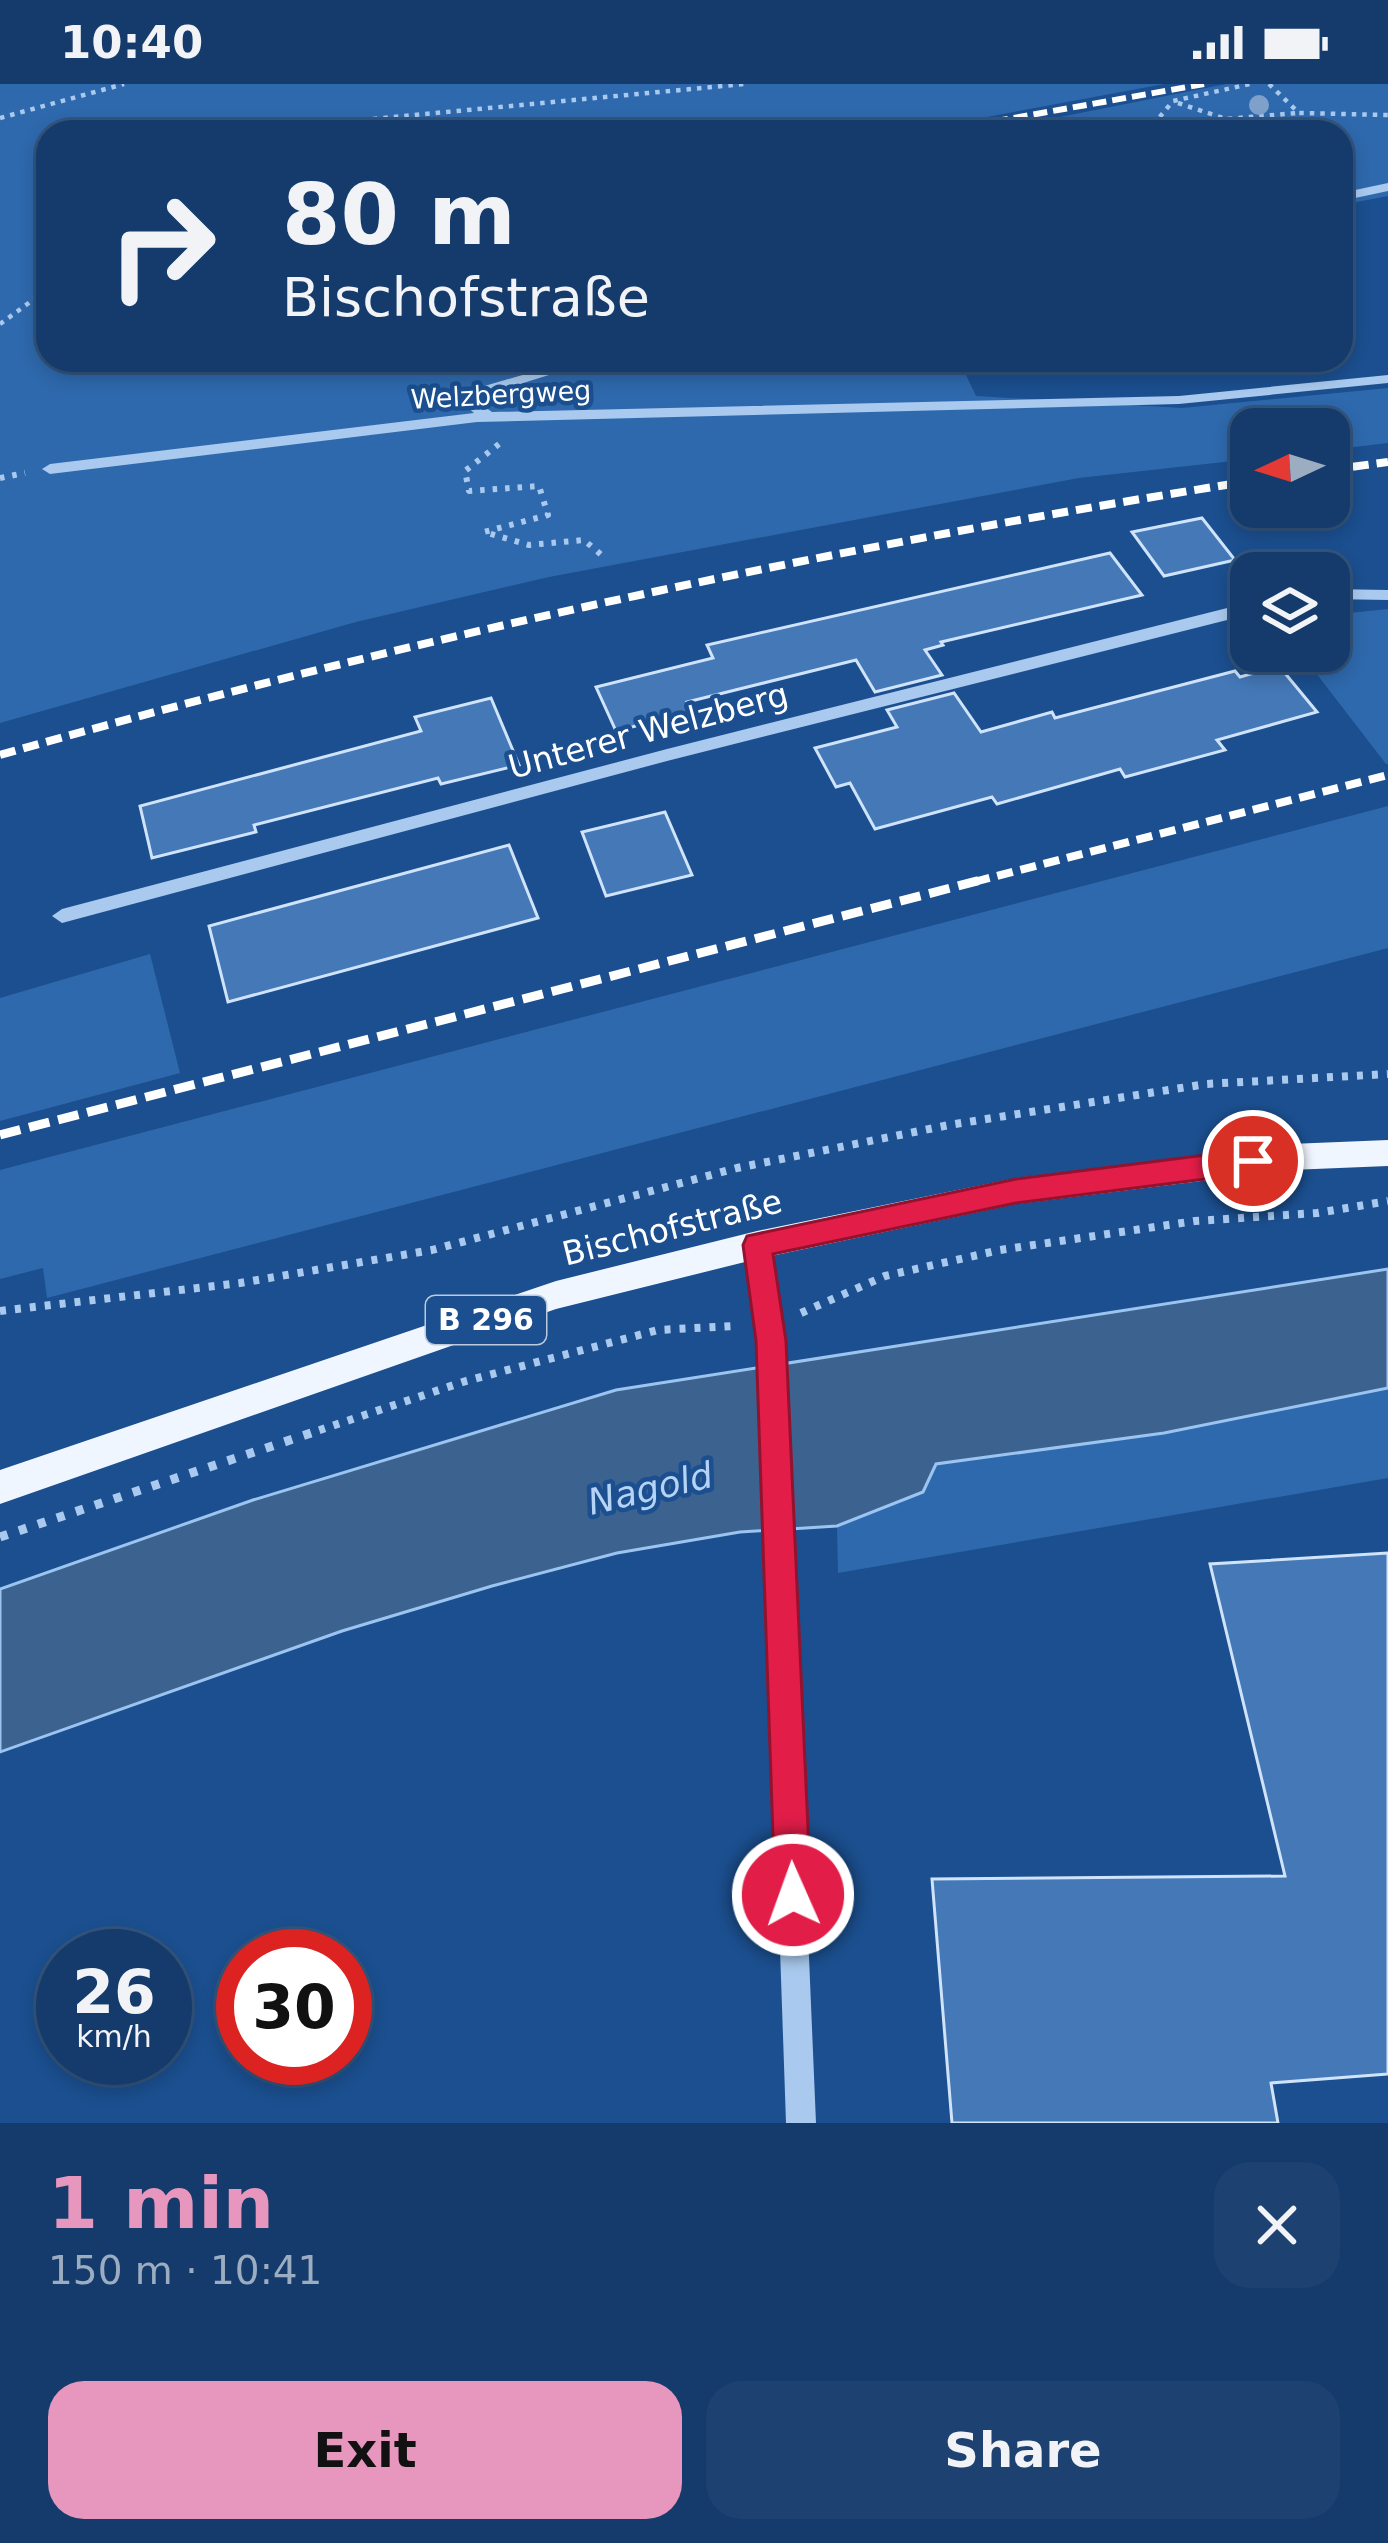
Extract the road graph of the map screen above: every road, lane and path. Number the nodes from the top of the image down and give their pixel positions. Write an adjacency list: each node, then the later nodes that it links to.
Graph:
1 (124, 84): 8 (path)
2 (743, 84): 9 (path)
3 (1250, 84): 5 (path)
4 (1269, 84): 6 (path)
5 (1173, 101): 6 (path); 10 (path)
6 (1299, 113): 7 (path)
7 (1388, 115)
8 (0, 118)
9 (362, 120)
10 (1157, 120)
11 (1388, 187): 12 (street)
12 (1353, 194)
13 (36, 298): 14 (path)
14 (0, 324)
15 (548, 372): 17 (street)
16 (1388, 380): 18 (street, Welzbergweg)
17 (488, 416): 18 (street, Welzbergweg); 19 (street, Welzbergweg)
18 (532, 417): 22 (path)
19 (50, 469)
20 (10, 476): 21 (path)
21 (0, 478)
22 (605, 558)
23 (1350, 595): 24 (street)
24 (1388, 596)
25 (1230, 613): 26 (street, Unterer Welzberg)
26 (62, 916)
27 (1388, 1074): 31 (path)
28 (1388, 1154): 30 (main road, Bischofstraße / B 296)
29 (1388, 1201): 32 (path)
30 (758, 1245): 32 (street); 33 (main road, Bischofstraße / B 296)
31 (0, 1311)
32 (770, 1333): 34 (path); 35 (street)
33 (0, 1486)
34 (0, 1537)
35 (800, 2123)

